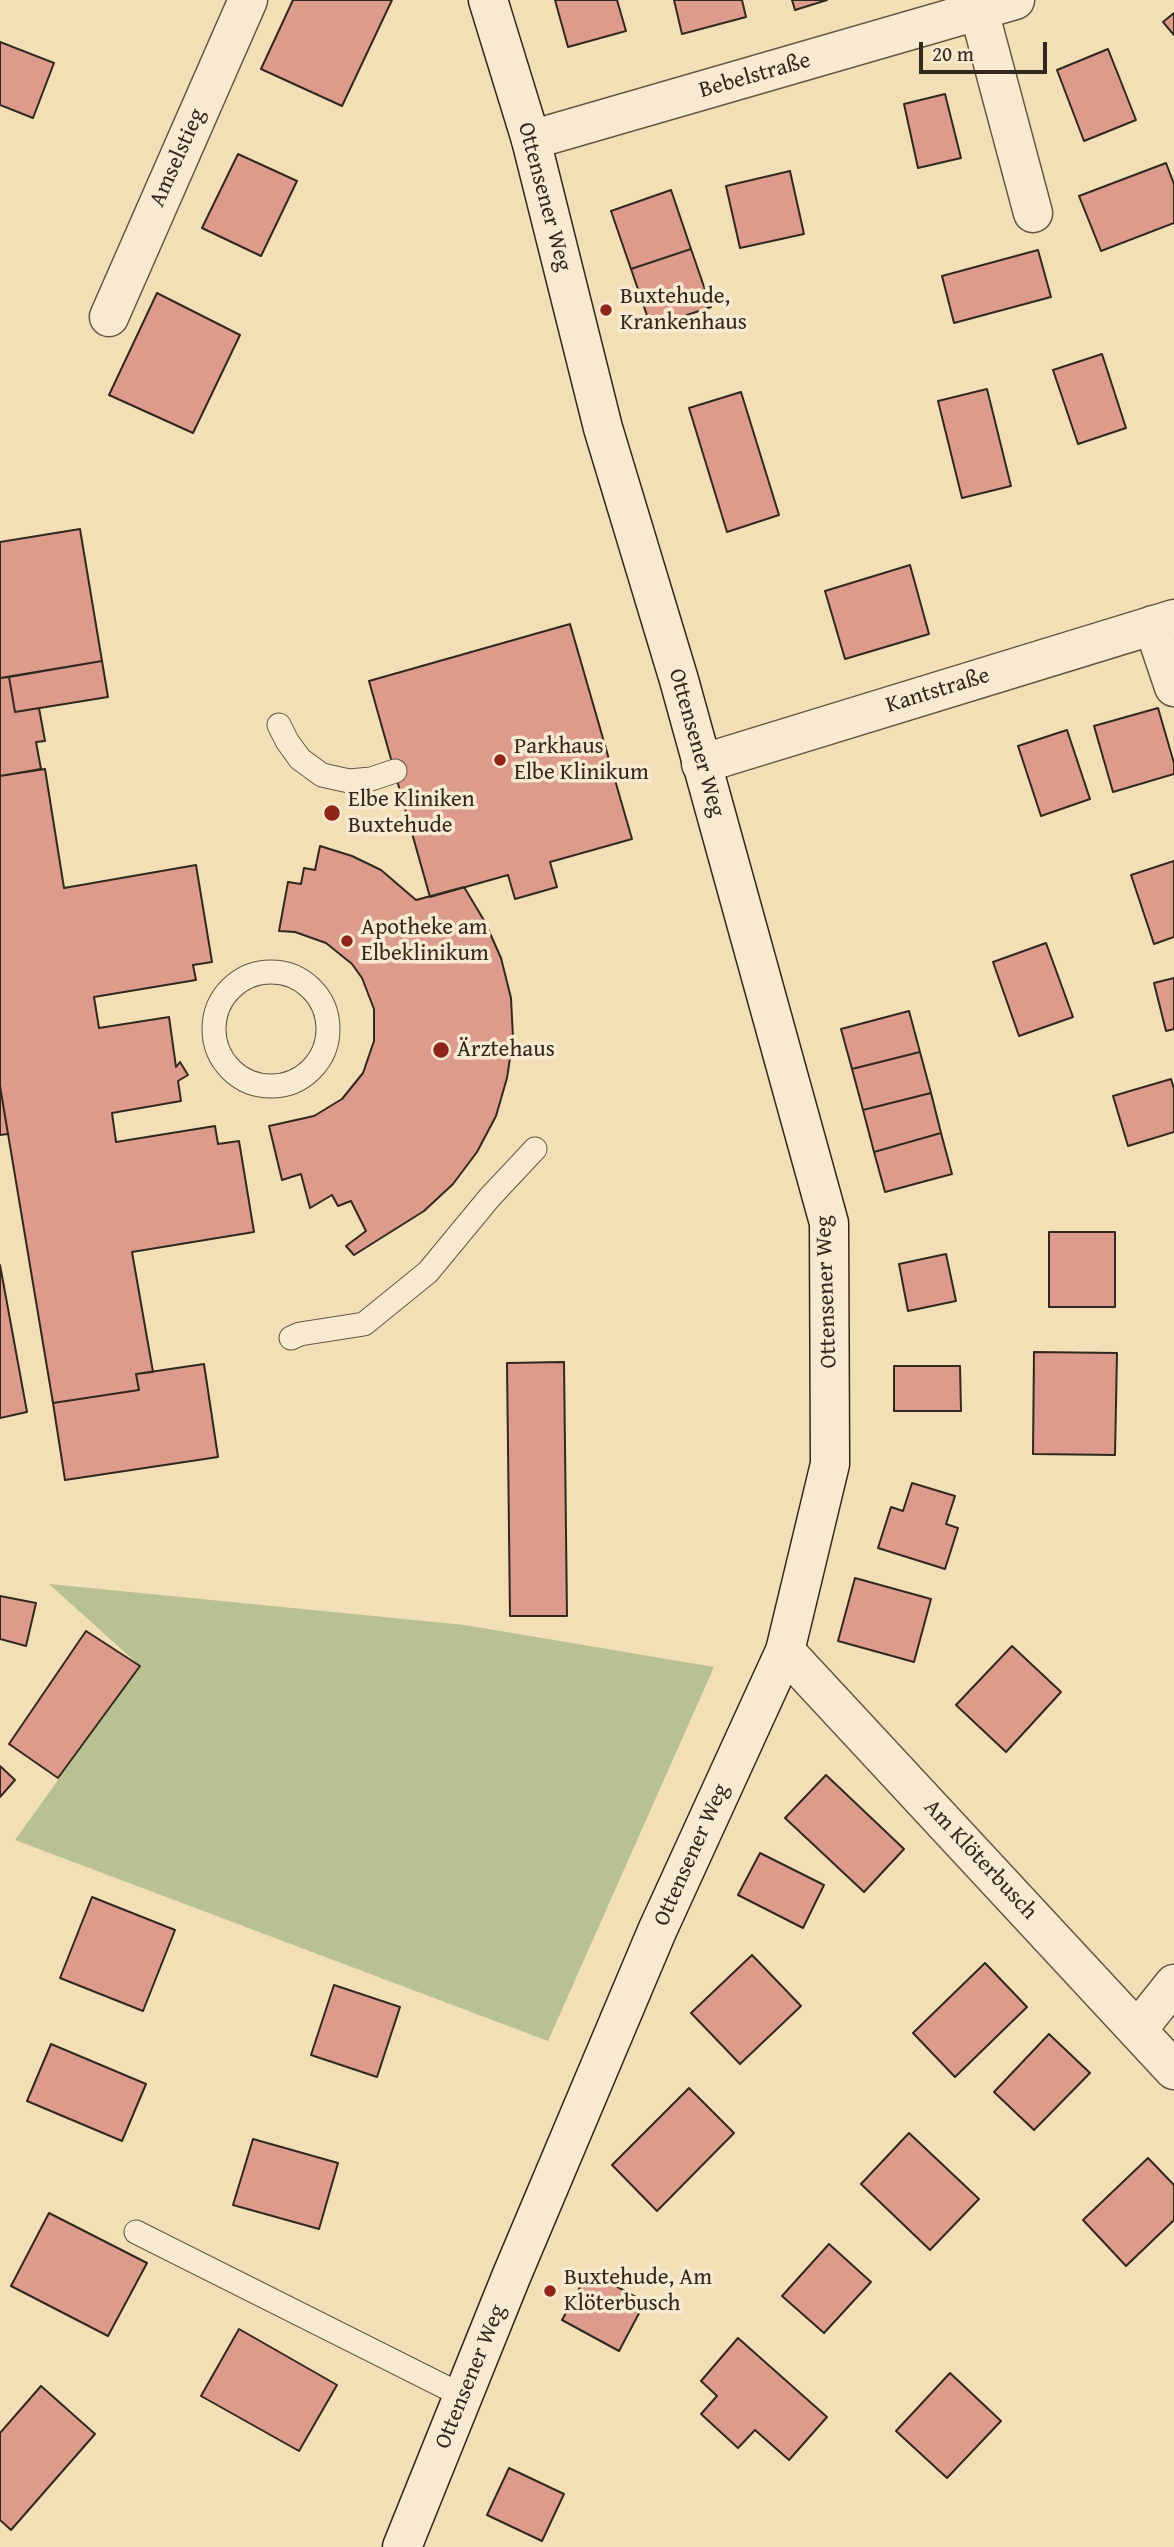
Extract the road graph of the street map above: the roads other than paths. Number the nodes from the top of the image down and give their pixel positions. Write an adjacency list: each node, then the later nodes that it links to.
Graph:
1 (248, 0): 7 (street, Amselstieg)
2 (488, 0): 5 (street, Ottensener Weg)
3 (1015, 0): 4 (street, Bebelstraße)
4 (979, 11): 5 (street, Bebelstraße); 6 (street)
5 (531, 140): 11 (street, Ottensener Weg)
6 (1033, 213)
7 (109, 317)
8 (1164, 622): 9 (street); 11 (street, Kantstraße)
9 (1174, 688)
10 (279, 725): 12 (lane)
11 (701, 764): 16 (street, Ottensener Weg)
12 (395, 771)
13 (214, 1029): 13 (lane)
14 (535, 1149): 15 (lane)
15 (291, 1338)
16 (785, 1651): 18 (street, Am Klöterbusch); 21 (street, Ottensener Weg)
17 (1174, 1984): 18 (street)
18 (1138, 2029): 19 (street, Am Klöterbusch)
19 (1174, 2070)
20 (136, 2232): 21 (lane)
21 (463, 2396): 22 (street, Ottensener Weg)
22 (401, 2547)

